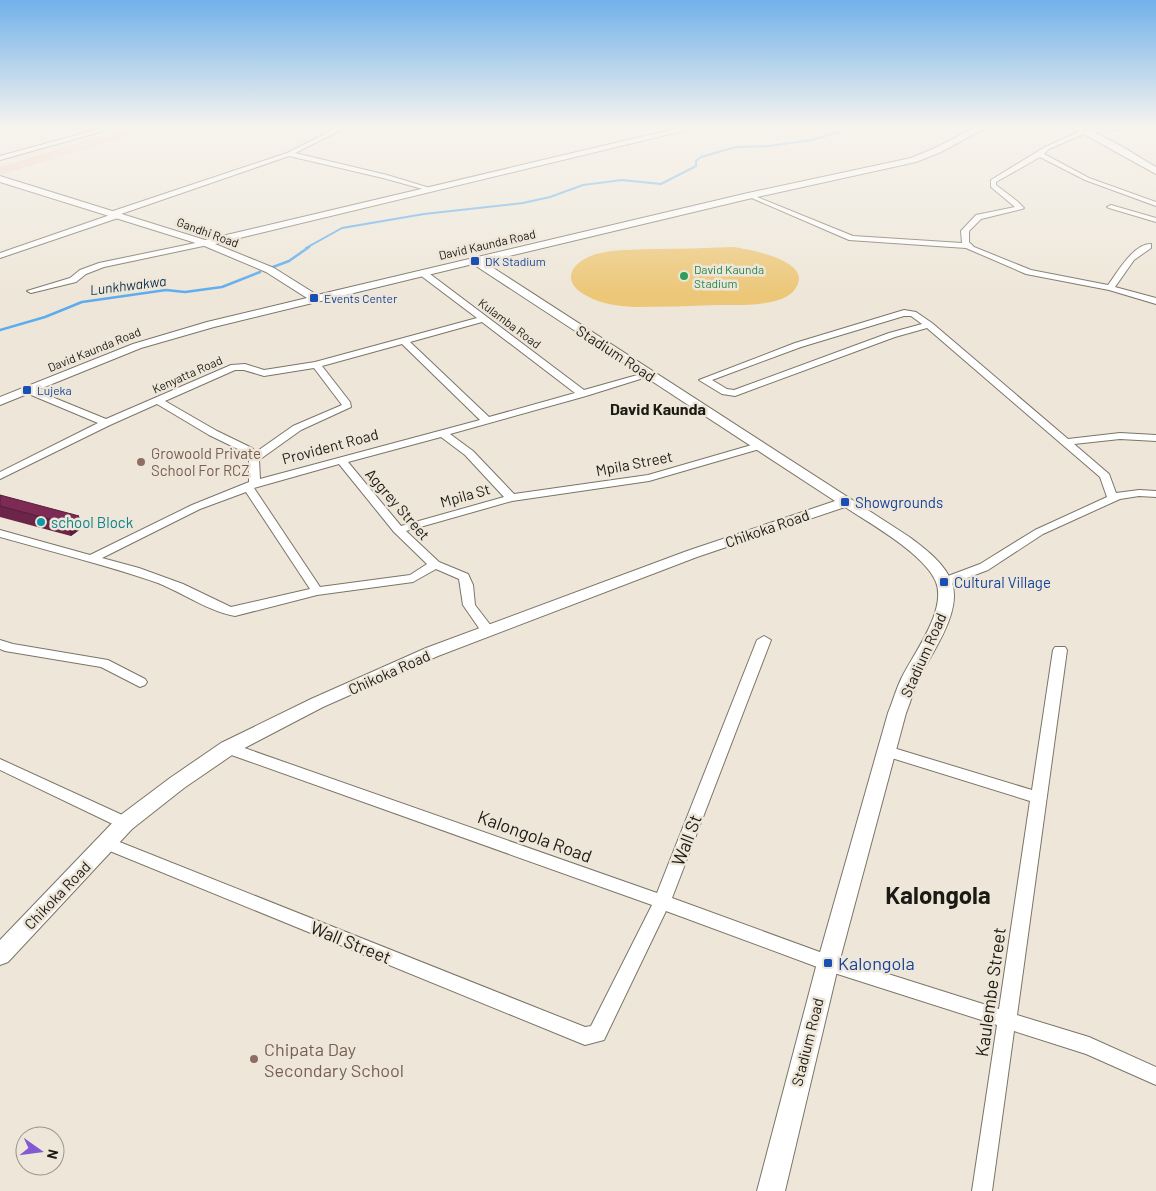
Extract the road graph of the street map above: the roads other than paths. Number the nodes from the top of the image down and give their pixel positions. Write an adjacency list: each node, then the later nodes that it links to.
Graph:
1 (12, 183): 12 (street, Gandhi Road)
2 (208, 183): 12 (street)
3 (408, 183): 8 (street)
4 (457, 183): 8 (street)
5 (811, 183): 9 (street, David Kaunda Road)
6 (993, 183): 16 (street)
7 (1098, 183): 10 (street)
8 (430, 189): 14 (street)
9 (750, 196): 16 (street); 18 (street, David Kaunda Road)
10 (1156, 204)
11 (1111, 207): 13 (street)
12 (116, 215): 14 (street, Gandhi Road); 17 (street)
13 (1156, 220)
14 (205, 243): 21 (street); 22 (street, Gandhi Road)
15 (1148, 246): 20 (street)
16 (969, 247): 20 (street)
17 (0, 256)
18 (475, 262): 19 (street, David Kaunda Road); 28 (street, Stadium Road)
19 (423, 272): 22 (street, David Kaunda Road); 24 (street, Kulamba Road)
20 (1110, 288): 23 (street)
21 (31, 291)
22 (314, 298): 29 (street, David Kaunda Road)
23 (1156, 300)
24 (483, 319): 26 (street, Kenyatta Road); 30 (street, Kulamba Road)
25 (929, 325): 25 (street); 37 (street)
26 (405, 342): 27 (street, Kenyatta Road); 33 (street)
27 (316, 366): 32 (street, Kenyatta Road); 39 (street)
28 (648, 375): 30 (street, Provident Road); 38 (street, Stadium Road)
29 (27, 390): 31 (street, David Kaunda Road); 34 (street)
30 (583, 394): 33 (street, Provident Road)
31 (0, 401)
32 (158, 401): 34 (street, Kenyatta Road); 39 (street)
33 (487, 421): 35 (street, Provident Road)
34 (106, 423): 41 (street, Kenyatta Road)
35 (442, 433): 40 (street, Provident Road); 44 (street)
36 (1156, 438): 37 (street)
37 (1066, 442): 45 (street)
38 (759, 446): 44 (street, Mpila Street); 46 (street, Stadium Road)
39 (254, 459): 42 (street)
40 (340, 460): 42 (street, Provident Road); 47 (street, Aggrey Street)
41 (0, 476)
42 (252, 485): 49 (street, Provident Road); 52 (street)
43 (1156, 494): 45 (street)
44 (511, 498): 47 (street, Mpila St)
45 (1113, 498): 51 (street)
46 (845, 502): 51 (street, Stadium Road); 53 (street, Chikoka Road)
47 (398, 530): 50 (street, Aggrey Street)
48 (0, 533): 49 (street)
49 (92, 558): 52 (street)
50 (435, 565): 52 (street); 53 (street)
51 (944, 582): 59 (street, Stadium Road)
52 (317, 591)
53 (488, 631): 58 (street, Chikoka Road)
54 (764, 640): 64 (street, Wall St)
55 (3, 649): 57 (street)
56 (1060, 650): 61 (street, Kaulembe Street)
57 (140, 682)
58 (228, 748): 62 (street, Chikoka Road); 64 (street, Kalongola Road)
59 (887, 750): 61 (street); 66 (street, Stadium Road)
60 (0, 764): 62 (street)
61 (1038, 798): 67 (street, Kaulembe Street)
62 (125, 823): 63 (street, Chikoka Road)
63 (106, 843): 65 (street, Chikoka Road); 68 (street, Wall Street)
64 (662, 902): 66 (street, Kalongola Road); 68 (street, Wall St)
65 (1, 952)
66 (828, 963): 67 (street, Kalongola Road); 70 (street, Stadium Road)
67 (1006, 1019): 69 (street, Kalongola Road); 71 (street, Kaulembe Street)
68 (597, 1034)
69 (1156, 1076)
70 (770, 1191)
71 (982, 1191)

